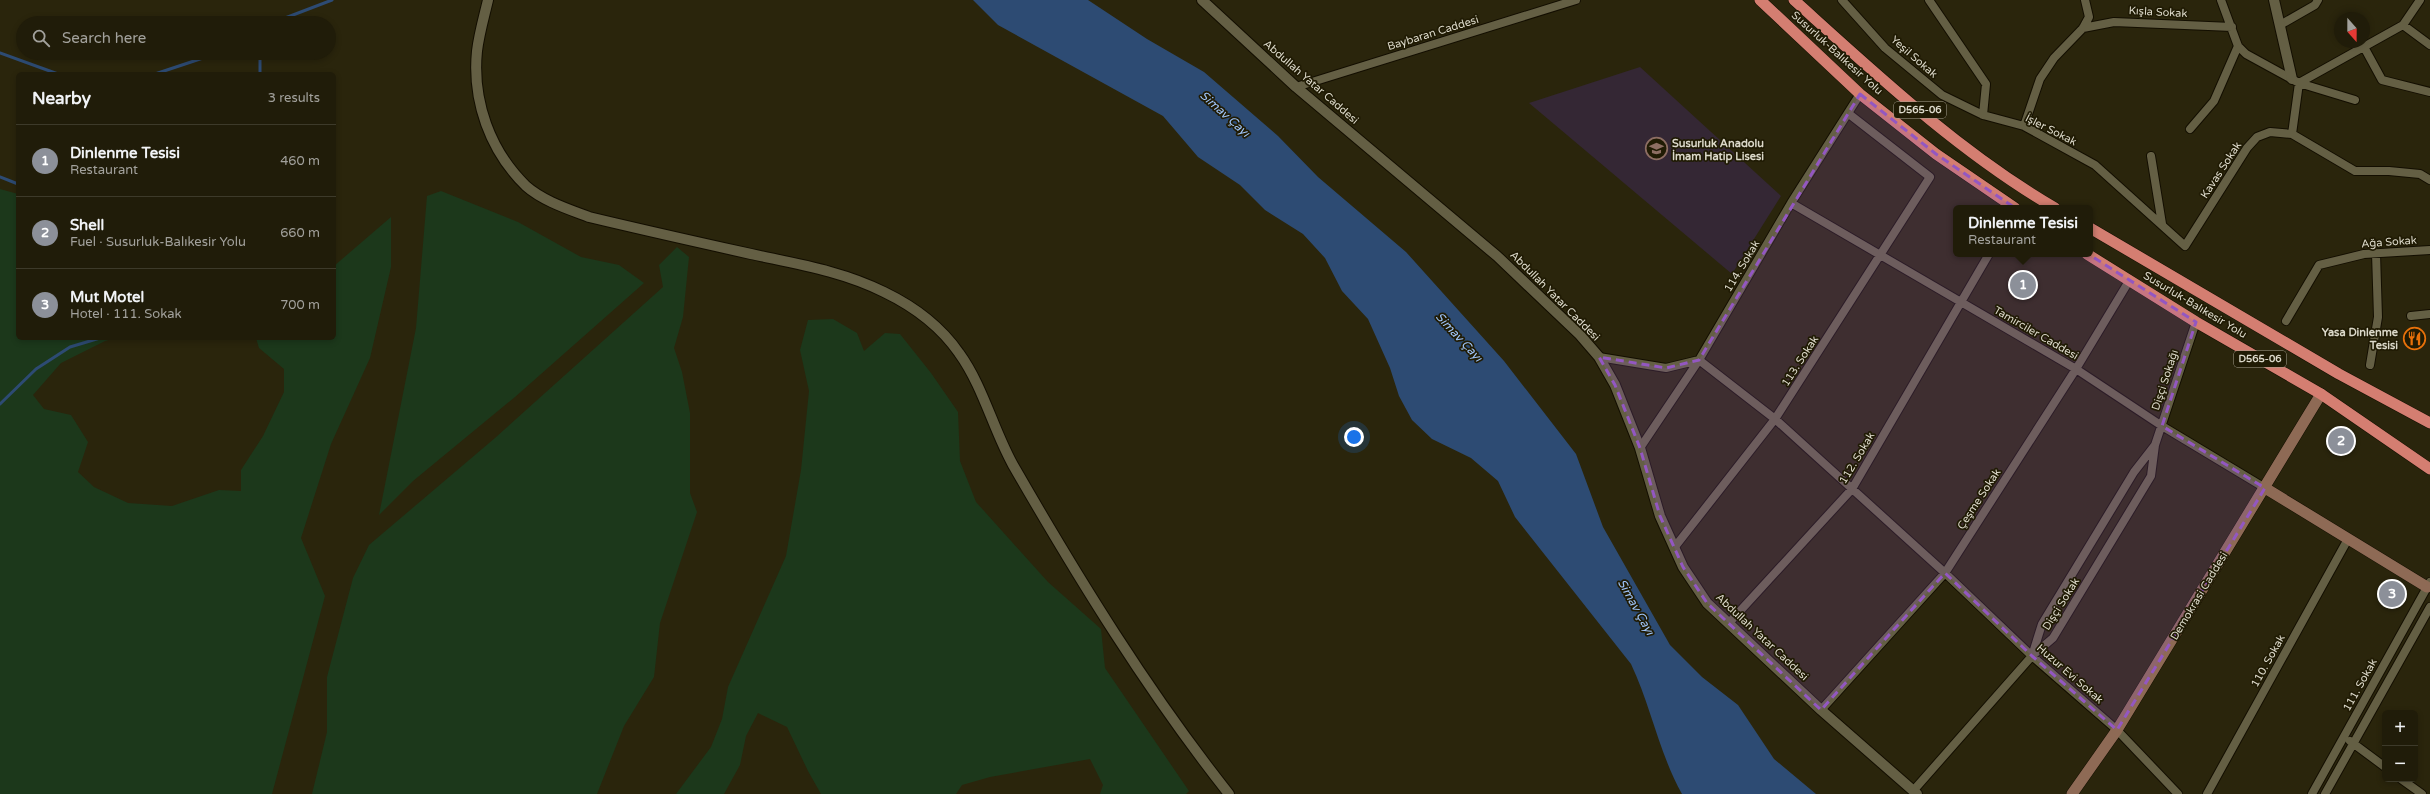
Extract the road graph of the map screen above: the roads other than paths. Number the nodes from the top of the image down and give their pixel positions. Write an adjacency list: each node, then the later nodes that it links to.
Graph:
1 (488, 0): 78 (street)
2 (1202, 0): 23 (street, Abdullah Yatar Caddesi)
3 (1576, 0): 23 (street, Baybaran Caddesi)
4 (1760, 0): 25 (highway, Susurluk-Balıkesir Yolu / D565-06)
5 (1794, 0): 36 (highway, Susurluk-Balıkesir Yolu / D565-06)
6 (1842, 0): 28 (street, Yeşil Sokak)
7 (1929, 0): 28 (street)
8 (2085, 0): 16 (street)
9 (2221, 0): 15 (street)
10 (2274, 0): 13 (street)
11 (2318, 0): 13 (street)
12 (2420, 0): 14 (street)
13 (2280, 25): 22 (street)
14 (2404, 25): 17 (street); 18 (street)
15 (2232, 27): 16 (street, Kışla Sokak); 19 (street)
16 (2083, 28): 29 (street)
17 (2370, 44)
18 (2430, 45)
19 (2238, 46): 22 (street); 30 (street)
20 (2362, 48): 22 (street)
21 (2365, 48): 24 (street)
22 (2295, 81): 26 (street); 31 (street)
23 (1296, 87): 51 (street, Abdullah Yatar Caddesi)
24 (2430, 92)
25 (1860, 94): 27 (street, 114. Sokak); 35 (highway, Susurluk-Balıkesir Yolu / D565-06)
26 (2355, 100)
27 (1849, 114): 34 (street, 114. Sokak); 42 (street, 113. Sokak)
28 (1983, 114): 29 (street, İşler Sokak)
29 (2024, 126): 37 (street, İşler Sokak)
30 (2190, 129)
31 (2292, 134): 33 (street); 39 (street, Kavas Sokak)
32 (2151, 156): 37 (street)
33 (2430, 180)
34 (1791, 203): 42 (street, Tamirciler Caddesi); 52 (street, 114. Sokak)
35 (2011, 205)
36 (2050, 205)
37 (2162, 224): 39 (street, İşler Sokak)
38 (2093, 230): 57 (highway, Susurluk-Balıkesir Yolu / D565-06)
39 (2185, 246)
40 (2430, 250): 41 (street, Ağa Sokak)
41 (2376, 253): 49 (street, Ağa Sokak); 53 (street)
42 (1881, 256): 46 (street, Tamirciler Caddesi); 56 (street, 113. Sokak)
43 (1986, 257): 46 (street, 112. Sokak)
44 (2092, 257): 45 (highway, Susurluk-Balıkesir Yolu / D565-06)
45 (2129, 281): 50 (highway, Susurluk-Balıkesir Yolu / D565-06); 54 (street, Çeşme Sokak)
46 (1960, 302): 54 (street, Tamirciler Caddesi); 63 (street, 112. Sokak)
47 (2430, 314): 48 (street)
48 (2411, 316)
49 (2286, 321)
50 (2196, 322): 55 (highway, Susurluk-Balıkesir Yolu / D565-06); 58 (street, Dişçi Sokağı)
51 (1598, 357): 52 (street); 60 (street, Abdullah Yatar Caddesi)
52 (1699, 360): 56 (street, Huzur Evi Sokak); 60 (street, 114. Sokak)
53 (2370, 364)
54 (2076, 369): 58 (street, Tamirciler Caddesi); 66 (street, Çeşme Sokak)
55 (2322, 394): 61 (highway, Susurluk-Balıkesir Yolu / D565-06); 62 (main road, Demokrasi Caddesi)
56 (1775, 419): 63 (street, Huzur Evi Sokak); 65 (street, 113. Sokak)
57 (2430, 423)
58 (2162, 426): 59 (street, Dişçi Sokağı); 62 (street, Tamirciler Caddesi)
59 (2155, 445): 70 (street, Dişçi Sokak); 70 (street, Dişçi Sokak)
60 (1640, 448): 65 (street, Abdullah Yatar Caddesi)
61 (2430, 469)
62 (2265, 488): 64 (main road); 72 (main road, Demokrasi Caddesi)
63 (1852, 489): 66 (street, Huzur Evi Sokak); 69 (street, 112. Sokak)
64 (2348, 539): 67 (main road); 81 (street, 110. Sokak)
65 (1674, 548): 69 (street, Abdullah Yatar Caddesi)
66 (1945, 573): 70 (street, Huzur Evi Sokak); 71 (street, Çeşme Sokak)
67 (2429, 584): 73 (street, 111. Sokak)
68 (2430, 607): 74 (street, 111. Sokak)
69 (1729, 623): 71 (street, Abdullah Yatar Caddesi)
70 (2032, 656): 72 (street, Huzur Evi Sokak); 77 (street)
71 (1821, 710): 77 (street, Abdullah Yatar Caddesi)
72 (2117, 730): 79 (main road, Demokrasi Caddesi); 80 (street, Huzur Evi Sokak)
73 (2344, 737): 74 (street); 82 (street, 111. Sokak)
74 (2353, 744): 75 (street); 83 (street, 111. Sokak)
75 (2382, 765)
76 (2405, 782): 84 (street)
77 (1915, 792)
78 (1229, 794)
79 (2072, 794)
80 (2178, 794)
81 (2207, 794)
82 (2312, 794)
83 (2325, 794)
84 (2422, 794)

